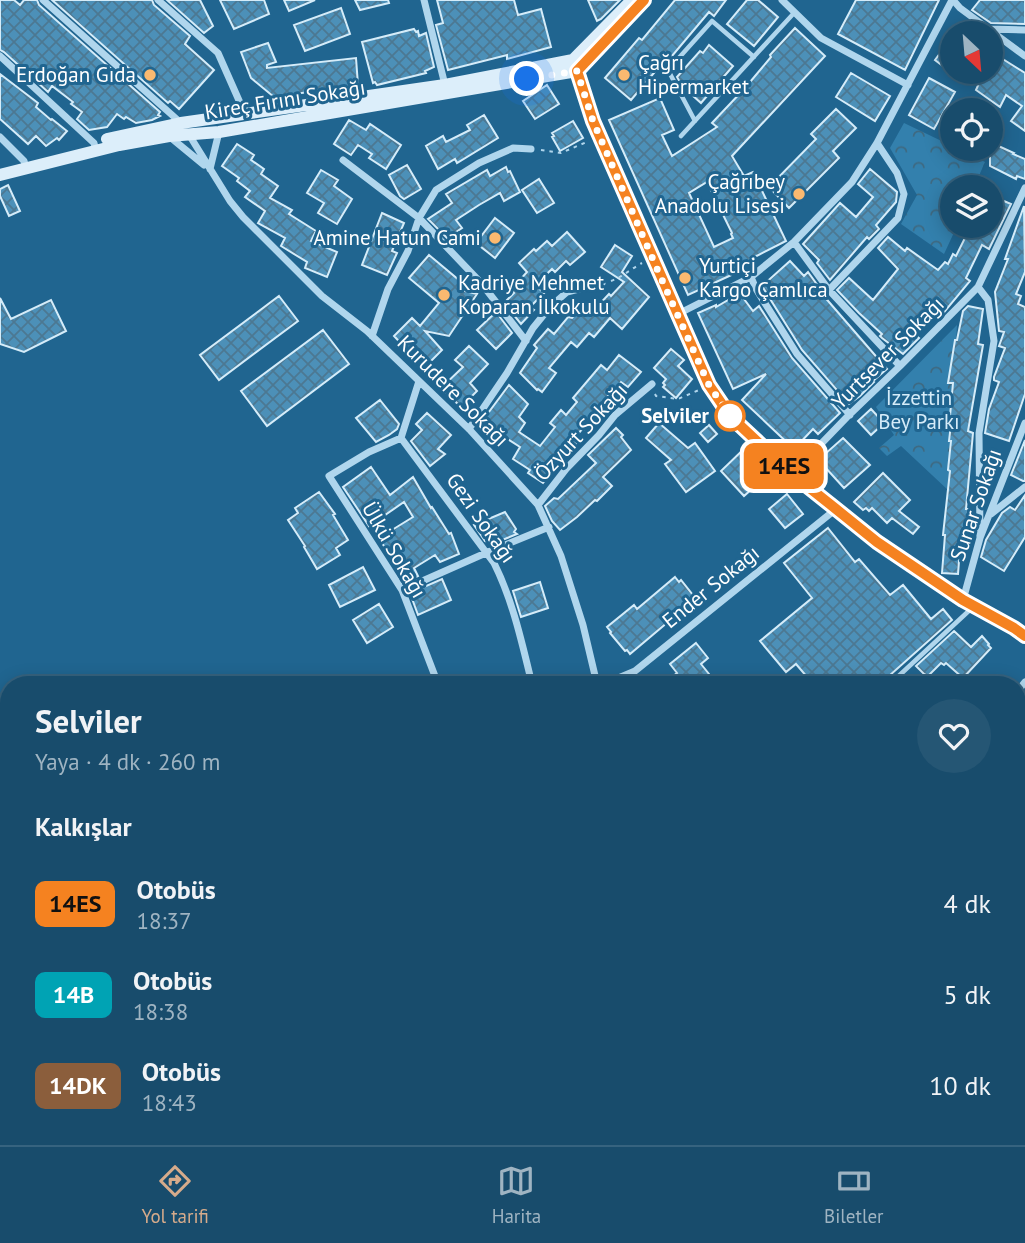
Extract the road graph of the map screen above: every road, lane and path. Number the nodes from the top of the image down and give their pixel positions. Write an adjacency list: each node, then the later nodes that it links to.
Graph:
1 (43, 0): 21 (street, Kurudere Sokağı)
2 (159, 0): 19 (street)
3 (424, 0): 17 (street)
4 (632, 0): 16 (main road)
5 (644, 0): 16 (main road)
6 (782, 0): 8 (street)
7 (953, 0): 9 (street); 18 (street)
8 (794, 12): 15 (lane); 18 (street)
9 (977, 21)
10 (1003, 29): 11 (street)
11 (1025, 30)
12 (1003, 40): 14 (street)
13 (0, 56): 28 (street)
14 (1025, 56)
15 (754, 57): 20 (lane); 20 (lane)
16 (575, 65): 17 (main road, Kireç Fırını Sokağı); 22 (main road, Kireç Fırını Sokağı); 26 (main road)
17 (445, 85): 19 (main road, Kireç Fırını Sokağı)
18 (908, 85): 27 (street)
19 (245, 114): 21 (main road, Kireç Fırını Sokağı)
20 (695, 121): 24 (lane)
21 (185, 129): 22 (main road, Kireç Fırını Sokağı); 23 (main road, Kireç Fırını Sokağı); 28 (main road, Kireç Fırını Sokağı); 33 (street, Kurudere Sokağı)
22 (219, 132): 33 (street)
23 (169, 136): 28 (main road, Kireç Fırını Sokağı); 33 (street)
24 (681, 136)
25 (0, 137): 31 (street)
26 (600, 137): 29 (path); 38 (main road)
27 (877, 143): 37 (street); 42 (street)
28 (95, 147): 31 (main road, Kireç Fırını Sokağı)
29 (531, 149): 36 (street)
30 (343, 160): 36 (street)
31 (25, 165): 32 (main road, Kireç Fırını Sokağı); 34 (main road, Kireç Fırını Sokağı)
32 (0, 167)
33 (210, 169): 44 (street, Kurudere Sokağı)
34 (0, 175)
35 (1025, 188): 41 (street, Yurtsever Sokağı)
36 (419, 218): 44 (street); 45 (street)
37 (794, 242): 39 (street); 42 (street)
38 (652, 257): 40 (path); 43 (main road)
39 (751, 277): 43 (street); 50 (street)
40 (602, 284): 45 (street)
41 (978, 287): 46 (street, Yurtsever Sokağı); 60 (street)
42 (829, 290): 46 (street)
43 (678, 314): 49 (main road)
44 (372, 336): 47 (street, Kurudere Sokağı)
45 (526, 341): 52 (street)
46 (900, 366): 50 (street, Yurtsever Sokağı)
47 (419, 381): 52 (street, Kurudere Sokağı); 53 (street)
48 (652, 384): 49 (path); 56 (street, Özyurt Sokağı)
49 (709, 385): 54 (main road)
50 (850, 415): 54 (street, Yurtsever Sokağı)
51 (1025, 423): 58 (street, Sunar Sokağı)
52 (469, 429): 56 (street, Kurudere Sokağı)
53 (401, 438): 61 (street, Gezi Sokağı); 62 (street, Ülkü Sokağı)
54 (792, 474): 57 (main road)
55 (1025, 487): 58 (street)
56 (538, 505): 59 (street, Kurudere Sokağı)
57 (836, 509): 63 (main road); 68 (street, Ender Sokağı)
58 (990, 515): 60 (street, Sunar Sokağı)
59 (549, 527): 61 (street); 67 (street, Kurudere Sokağı)
60 (980, 538): 63 (street, Sunar Sokağı)
61 (488, 552): 62 (street); 66 (street, Gezi Sokağı)
62 (402, 590): 65 (street, Ülkü Sokağı)
63 (969, 603): 64 (main road); 69 (lane)
64 (1024, 631)
65 (435, 676)
66 (530, 676)
67 (595, 676)
68 (623, 676)
69 (898, 676)

